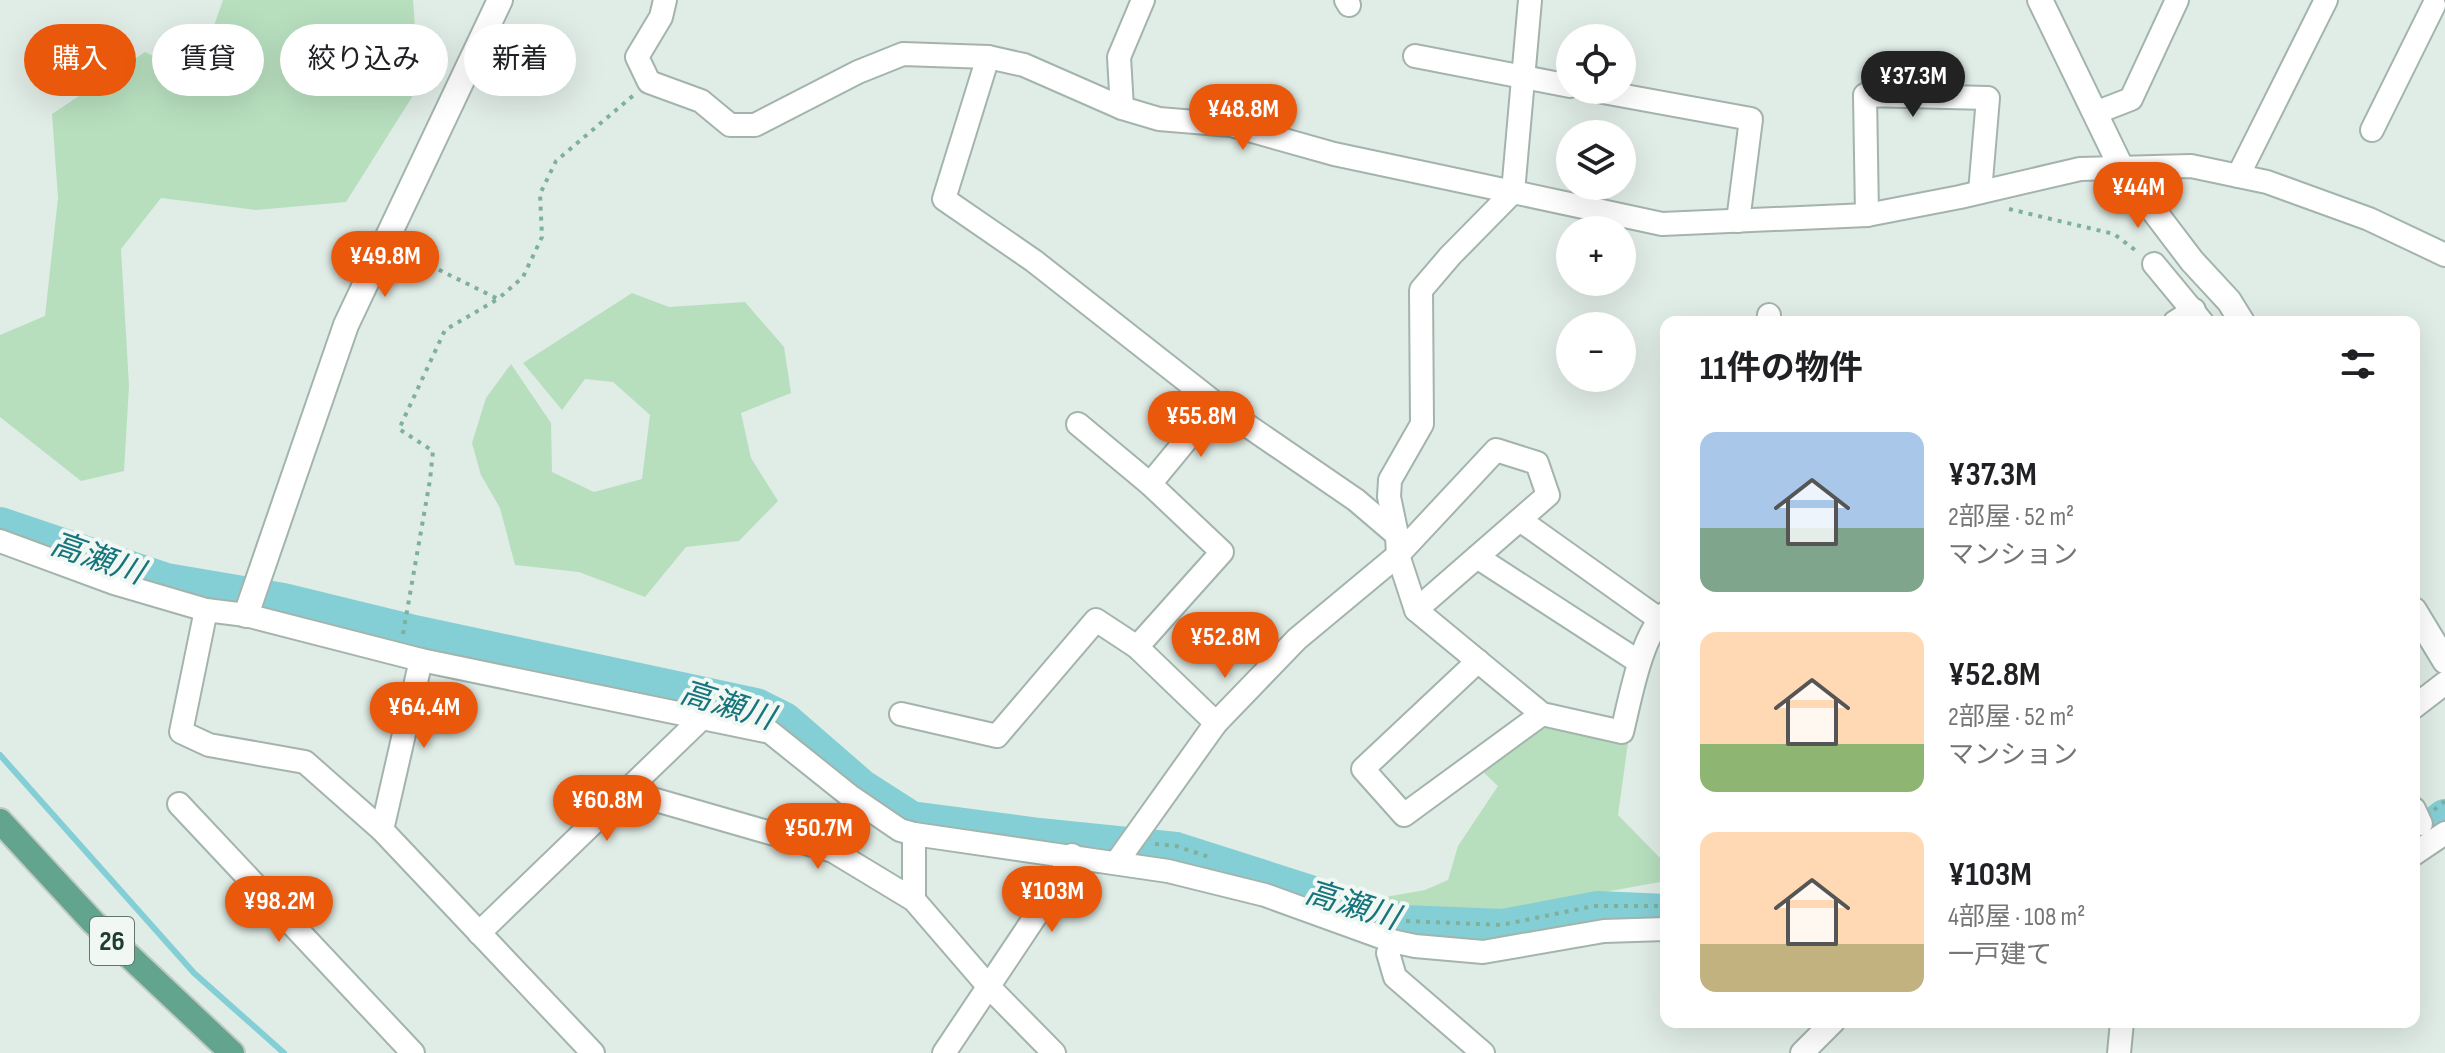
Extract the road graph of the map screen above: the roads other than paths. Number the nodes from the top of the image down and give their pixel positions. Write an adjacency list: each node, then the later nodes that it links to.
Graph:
1 (500, 0): 34 (street)
2 (665, 0): 10 (street)
3 (1143, 0): 14 (street)
4 (1530, 0): 11 (street)
5 (2040, 0): 15 (street)
6 (2177, 0): 15 (street)
7 (2326, 0): 18 (street)
8 (2434, 5): 16 (street)
9 (1415, 56): 11 (street)
10 (988, 57): 14 (street); 27 (street)
11 (1521, 77): 12 (street); 19 (street)
12 (1556, 83)
13 (1636, 98): 22 (street)
14 (1122, 108): 19 (street)
15 (2095, 113): 17 (street)
16 (2372, 130)
17 (2122, 169): 18 (street); 20 (street); 26 (street)
18 (2238, 176): 23 (street)
19 (1513, 192): 22 (street); 32 (street)
20 (1980, 192): 21 (street); 21 (street)
21 (1867, 215): 22 (street)
22 (1738, 221)
23 (2445, 255)
24 (2154, 264): 25 (street)
25 (2189, 316)
26 (2238, 316)
27 (1216, 404): 29 (street); 32 (street)
28 (1078, 424): 29 (street)
29 (1150, 484): 40 (street)
30 (1520, 520): 32 (street); 33 (street); 37 (street)
31 (0, 541): 35 (street)
32 (1397, 545): 36 (street); 50 (street)
33 (1477, 557): 36 (street); 44 (street)
34 (250, 602): 35 (street); 41 (street)
35 (206, 610): 54 (street)
36 (1416, 610): 42 (street)
37 (1660, 614)
38 (2420, 620): 43 (street)
39 (1660, 622): 44 (street)
40 (1137, 647): 47 (street); 50 (street)
41 (421, 660): 49 (street); 54 (street)
42 (1478, 661): 48 (street); 48 (street)
43 (2445, 661)
44 (1639, 662): 48 (street)
45 (2445, 683): 46 (street)
46 (2420, 702)
47 (901, 714)
48 (1542, 714)
49 (701, 719): 51 (street); 56 (street)
50 (1216, 723): 59 (street)
51 (628, 792): 60 (street); 62 (street)
52 (179, 804): 68 (street)
53 (0, 821): 67 (main road, 26)
54 (382, 830): 62 (street)
55 (2445, 833): 57 (street)
56 (914, 834): 58 (street); 60 (street)
57 (2420, 850)
58 (1072, 855): 59 (street); 64 (street)
59 (1116, 863): 63 (street)
60 (914, 900): 64 (street)
61 (1660, 929): 63 (street)
62 (479, 933): 69 (street)
63 (1392, 941): 72 (street)
64 (989, 987): 70 (street); 71 (street)
65 (1827, 1028): 73 (street)
66 (2121, 1028): 74 (street)
67 (232, 1053)
68 (413, 1053)
69 (593, 1053)
70 (944, 1053)
71 (1054, 1053)
72 (1483, 1053)
73 (1802, 1053)
74 (2119, 1053)

